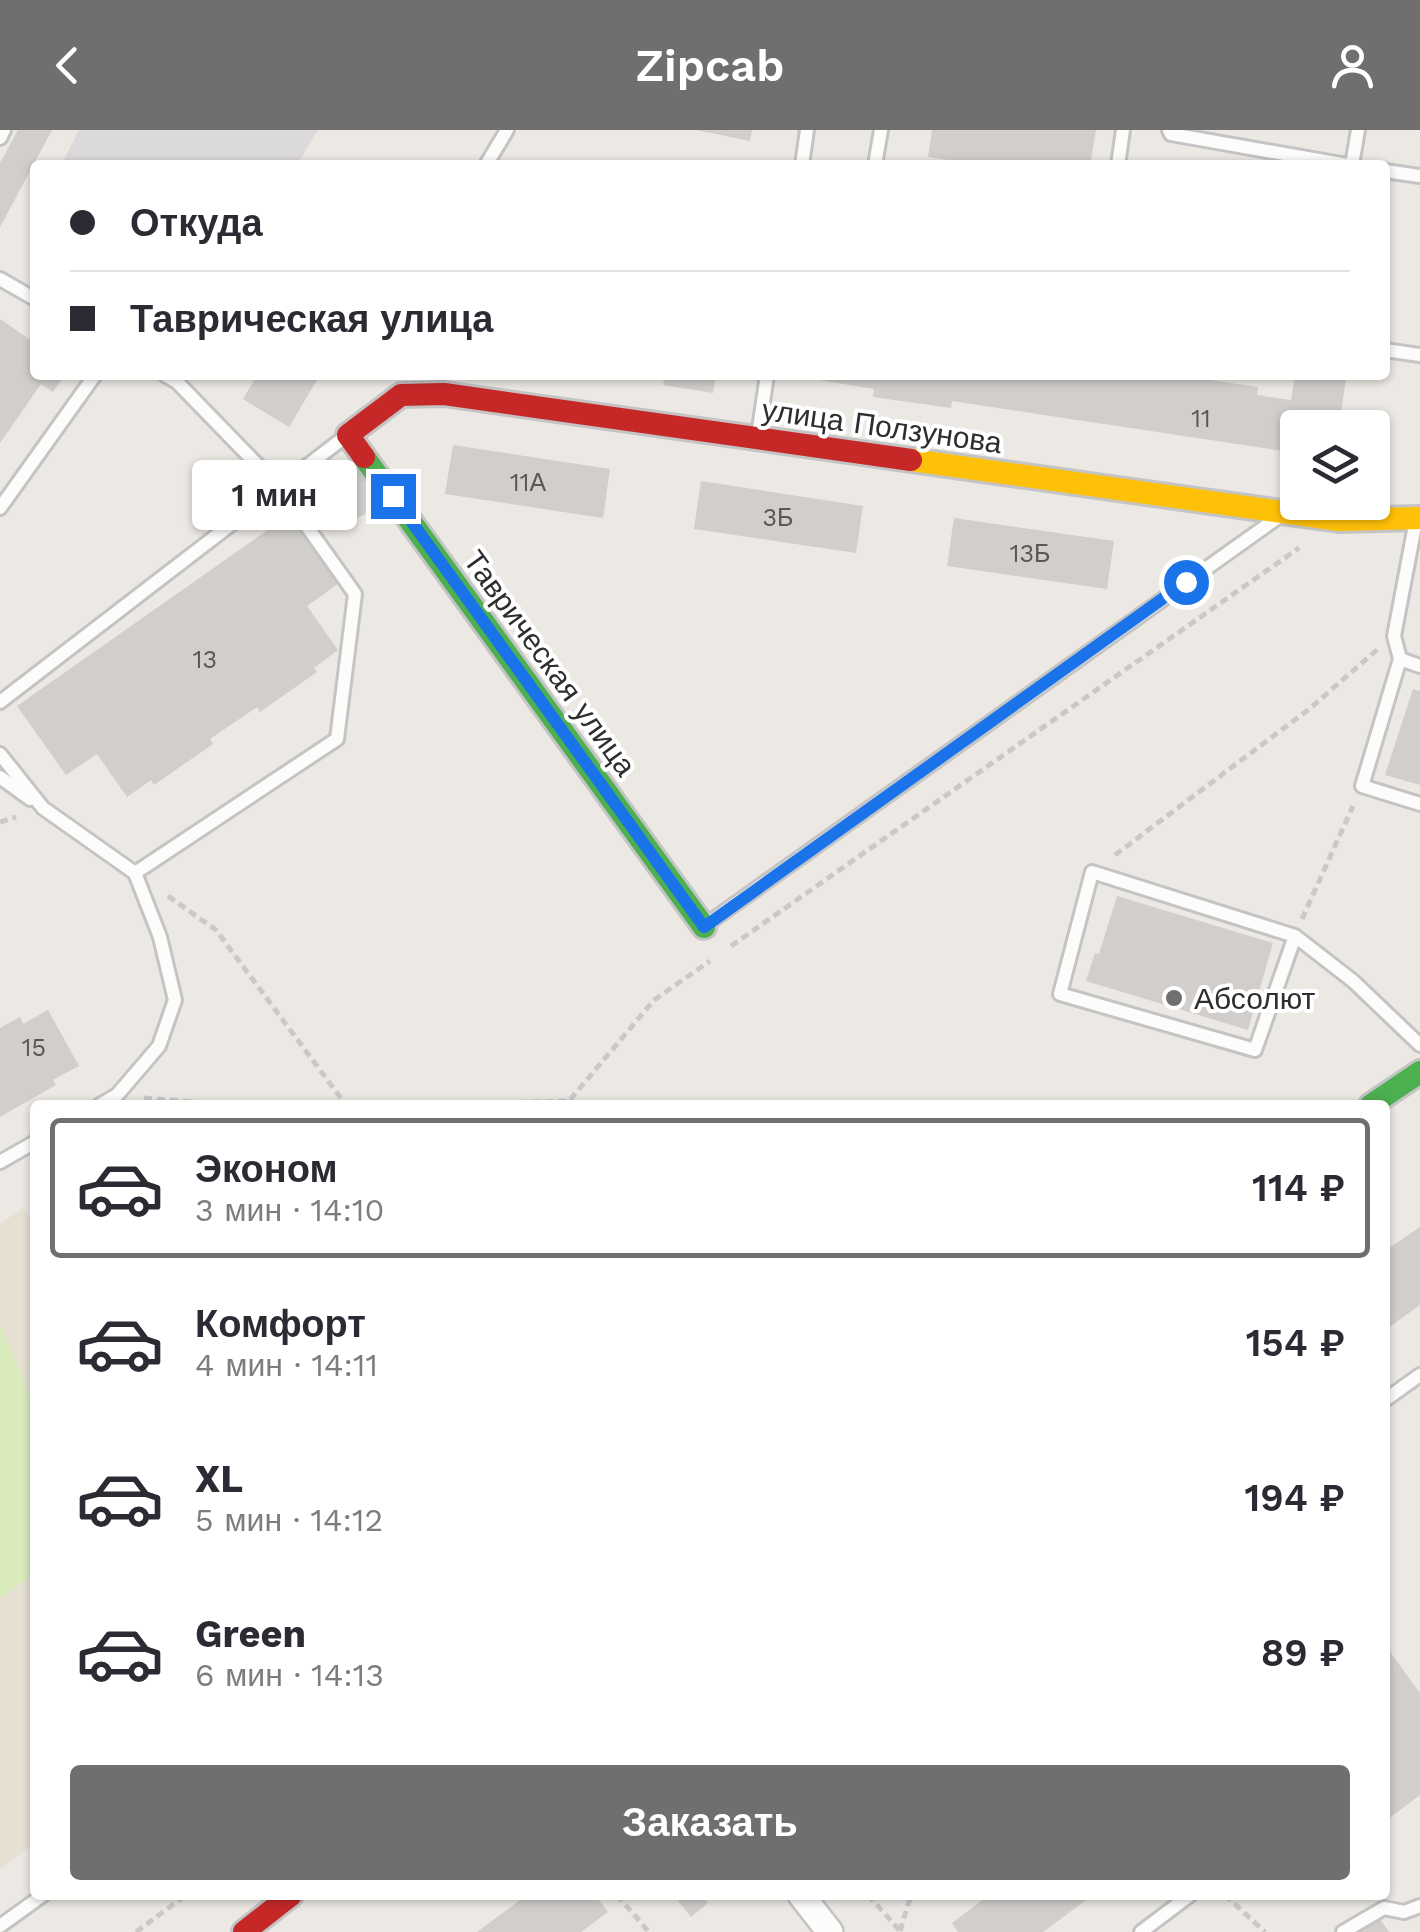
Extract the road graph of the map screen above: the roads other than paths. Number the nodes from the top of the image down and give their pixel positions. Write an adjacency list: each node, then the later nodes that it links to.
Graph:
1 (4, 130): 8 (lane)
2 (507, 130): 9 (lane)
3 (807, 130): 10 (lane)
4 (881, 130): 11 (lane)
5 (1123, 130): 12 (lane)
6 (1169, 130): 13 (lane)
7 (1358, 130): 14 (lane)
8 (0, 138)
9 (489, 160)
10 (803, 160)
11 (877, 160)
12 (1119, 160)
13 (1321, 160)
14 (1351, 160)
15 (1390, 172): 16 (lane)
16 (1420, 176)
17 (0, 278): 18 (lane)
18 (30, 296)
19 (1390, 351): 20 (lane)
20 (1420, 354)
21 (91, 380): 27 (lane)
22 (174, 380): 26 (lane)
23 (767, 380): 25 (lane)
24 (348, 435): 25 (street, улица Ползунова); 26 (lane); 40 (street, Таврическая улица)
25 (758, 438): 28 (street, улица Ползунова)
26 (279, 486): 34 (lane); 39 (lane)
27 (0, 508)
28 (1280, 513)
29 (1280, 515): 40 (lane)
30 (1390, 519): 31 (street, улица Ползунова)
31 (1418, 519): 32 (lane)
32 (1400, 659): 33 (lane); 37 (lane)
33 (1420, 666)
34 (0, 702)
35 (0, 754): 38 (lane)
36 (0, 776): 38 (lane)
37 (1420, 804)
38 (43, 808): 39 (lane)
39 (135, 873): 44 (lane)
40 (704, 927)
41 (1295, 936): 41 (lane); 42 (lane)
42 (1420, 1046)
43 (1420, 1072): 45 (street)
44 (109, 1100)
45 (1378, 1100)
46 (30, 1145): 47 (lane)
47 (0, 1162)
48 (1420, 1376): 49 (lane)
49 (1390, 1397)
50 (35, 1900): 55 (lane)
51 (285, 1900): 56 (street)
52 (805, 1900): 57 (street)
53 (1183, 1900): 58 (lane)
54 (1420, 1906): 59 (lane)
55 (0, 1926)
56 (244, 1932)
57 (830, 1932)
58 (1141, 1932)
59 (1343, 1932)

